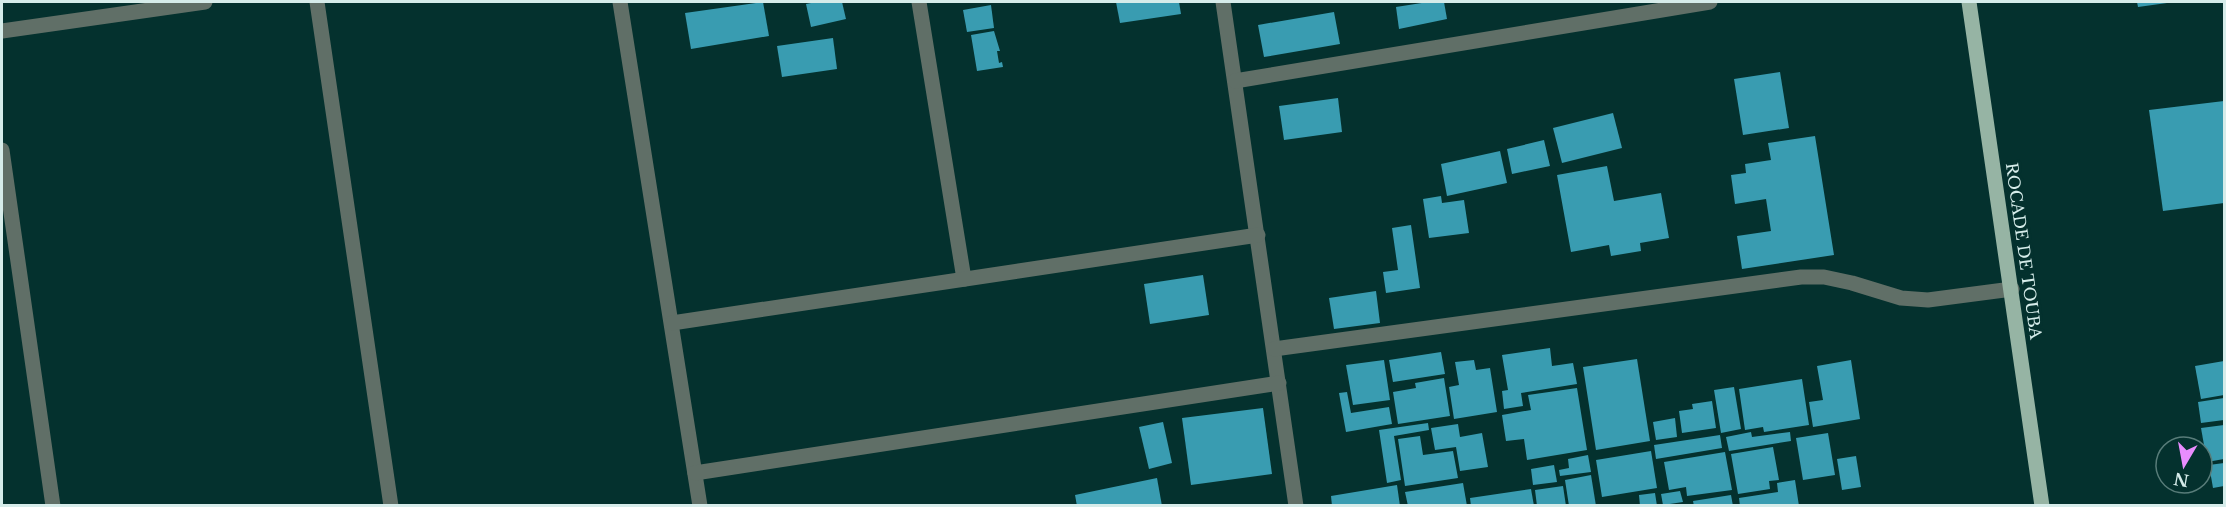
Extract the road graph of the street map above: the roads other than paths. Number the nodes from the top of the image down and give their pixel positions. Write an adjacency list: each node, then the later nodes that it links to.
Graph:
1 (205, 2): 8 (street)
2 (317, 2): 19 (street)
3 (620, 2): 14 (street)
4 (919, 2): 12 (street)
5 (1223, 2): 9 (street)
6 (1710, 2): 9 (street)
7 (1969, 2): 13 (main road, ROCADE DE TOUBA)
8 (2, 31)
9 (1235, 81): 11 (street)
10 (2, 150): 18 (street)
11 (1258, 235): 12 (street); 15 (street)
12 (964, 279): 14 (street)
13 (2012, 289): 15 (street); 22 (main road, ROCADE DE TOUBA)
14 (672, 323): 17 (street)
15 (1275, 349): 16 (street)
16 (1279, 383): 17 (street); 21 (street)
17 (695, 473): 20 (street)
18 (53, 506)
19 (391, 506)
20 (700, 506)
21 (1296, 506)
22 (2042, 506)

